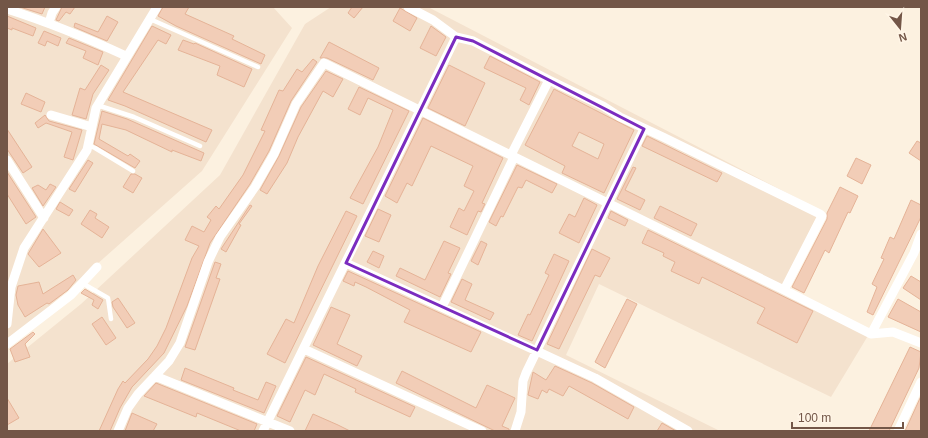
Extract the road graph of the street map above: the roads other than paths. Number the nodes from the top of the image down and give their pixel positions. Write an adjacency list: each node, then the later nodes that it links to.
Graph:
1 (56, 7): 6 (street)
2 (157, 7): 5 (street)
3 (408, 7): 7 (street)
4 (7, 9): 6 (street)
5 (150, 19): 8 (street); 9 (lane)
6 (49, 23): 8 (street)
7 (456, 36): 10 (street); 12 (street)
8 (126, 56): 11 (street)
9 (258, 67)
10 (549, 80): 15 (street); 18 (street)
11 (98, 106): 14 (street); 17 (lane)
12 (420, 110): 18 (street); 24 (street); 37 (street)
13 (52, 115): 14 (street)
14 (92, 127): 16 (street)
15 (644, 129): 21 (street); 27 (street)
16 (88, 145): 20 (lane); 22 (street)
17 (200, 146)
18 (513, 156): 21 (street); 29 (street)
19 (7, 160): 22 (street)
20 (133, 171)
21 (608, 203): 27 (street); 36 (street)
22 (44, 218): 28 (street)
23 (921, 234): 32 (street)
24 (346, 263): 29 (street); 35 (street)
25 (97, 267): 26 (street)
26 (82, 282): 30 (lane); 34 (street)
27 (784, 290): 32 (street)
28 (8, 297): 31 (street)
29 (442, 307): 36 (street)
30 (111, 319)
31 (7, 324)
32 (871, 334): 33 (street)
33 (921, 343)
34 (7, 344)
35 (304, 349): 39 (street); 43 (street)
36 (537, 350): 44 (street); 45 (street)
37 (155, 376): 39 (street); 40 (street)
38 (921, 382): 46 (street)
39 (268, 421): 41 (street); 42 (street)
40 (118, 431)
41 (263, 431)
42 (290, 431)
43 (482, 431)
44 (515, 431)
45 (688, 431)
46 (898, 431)

